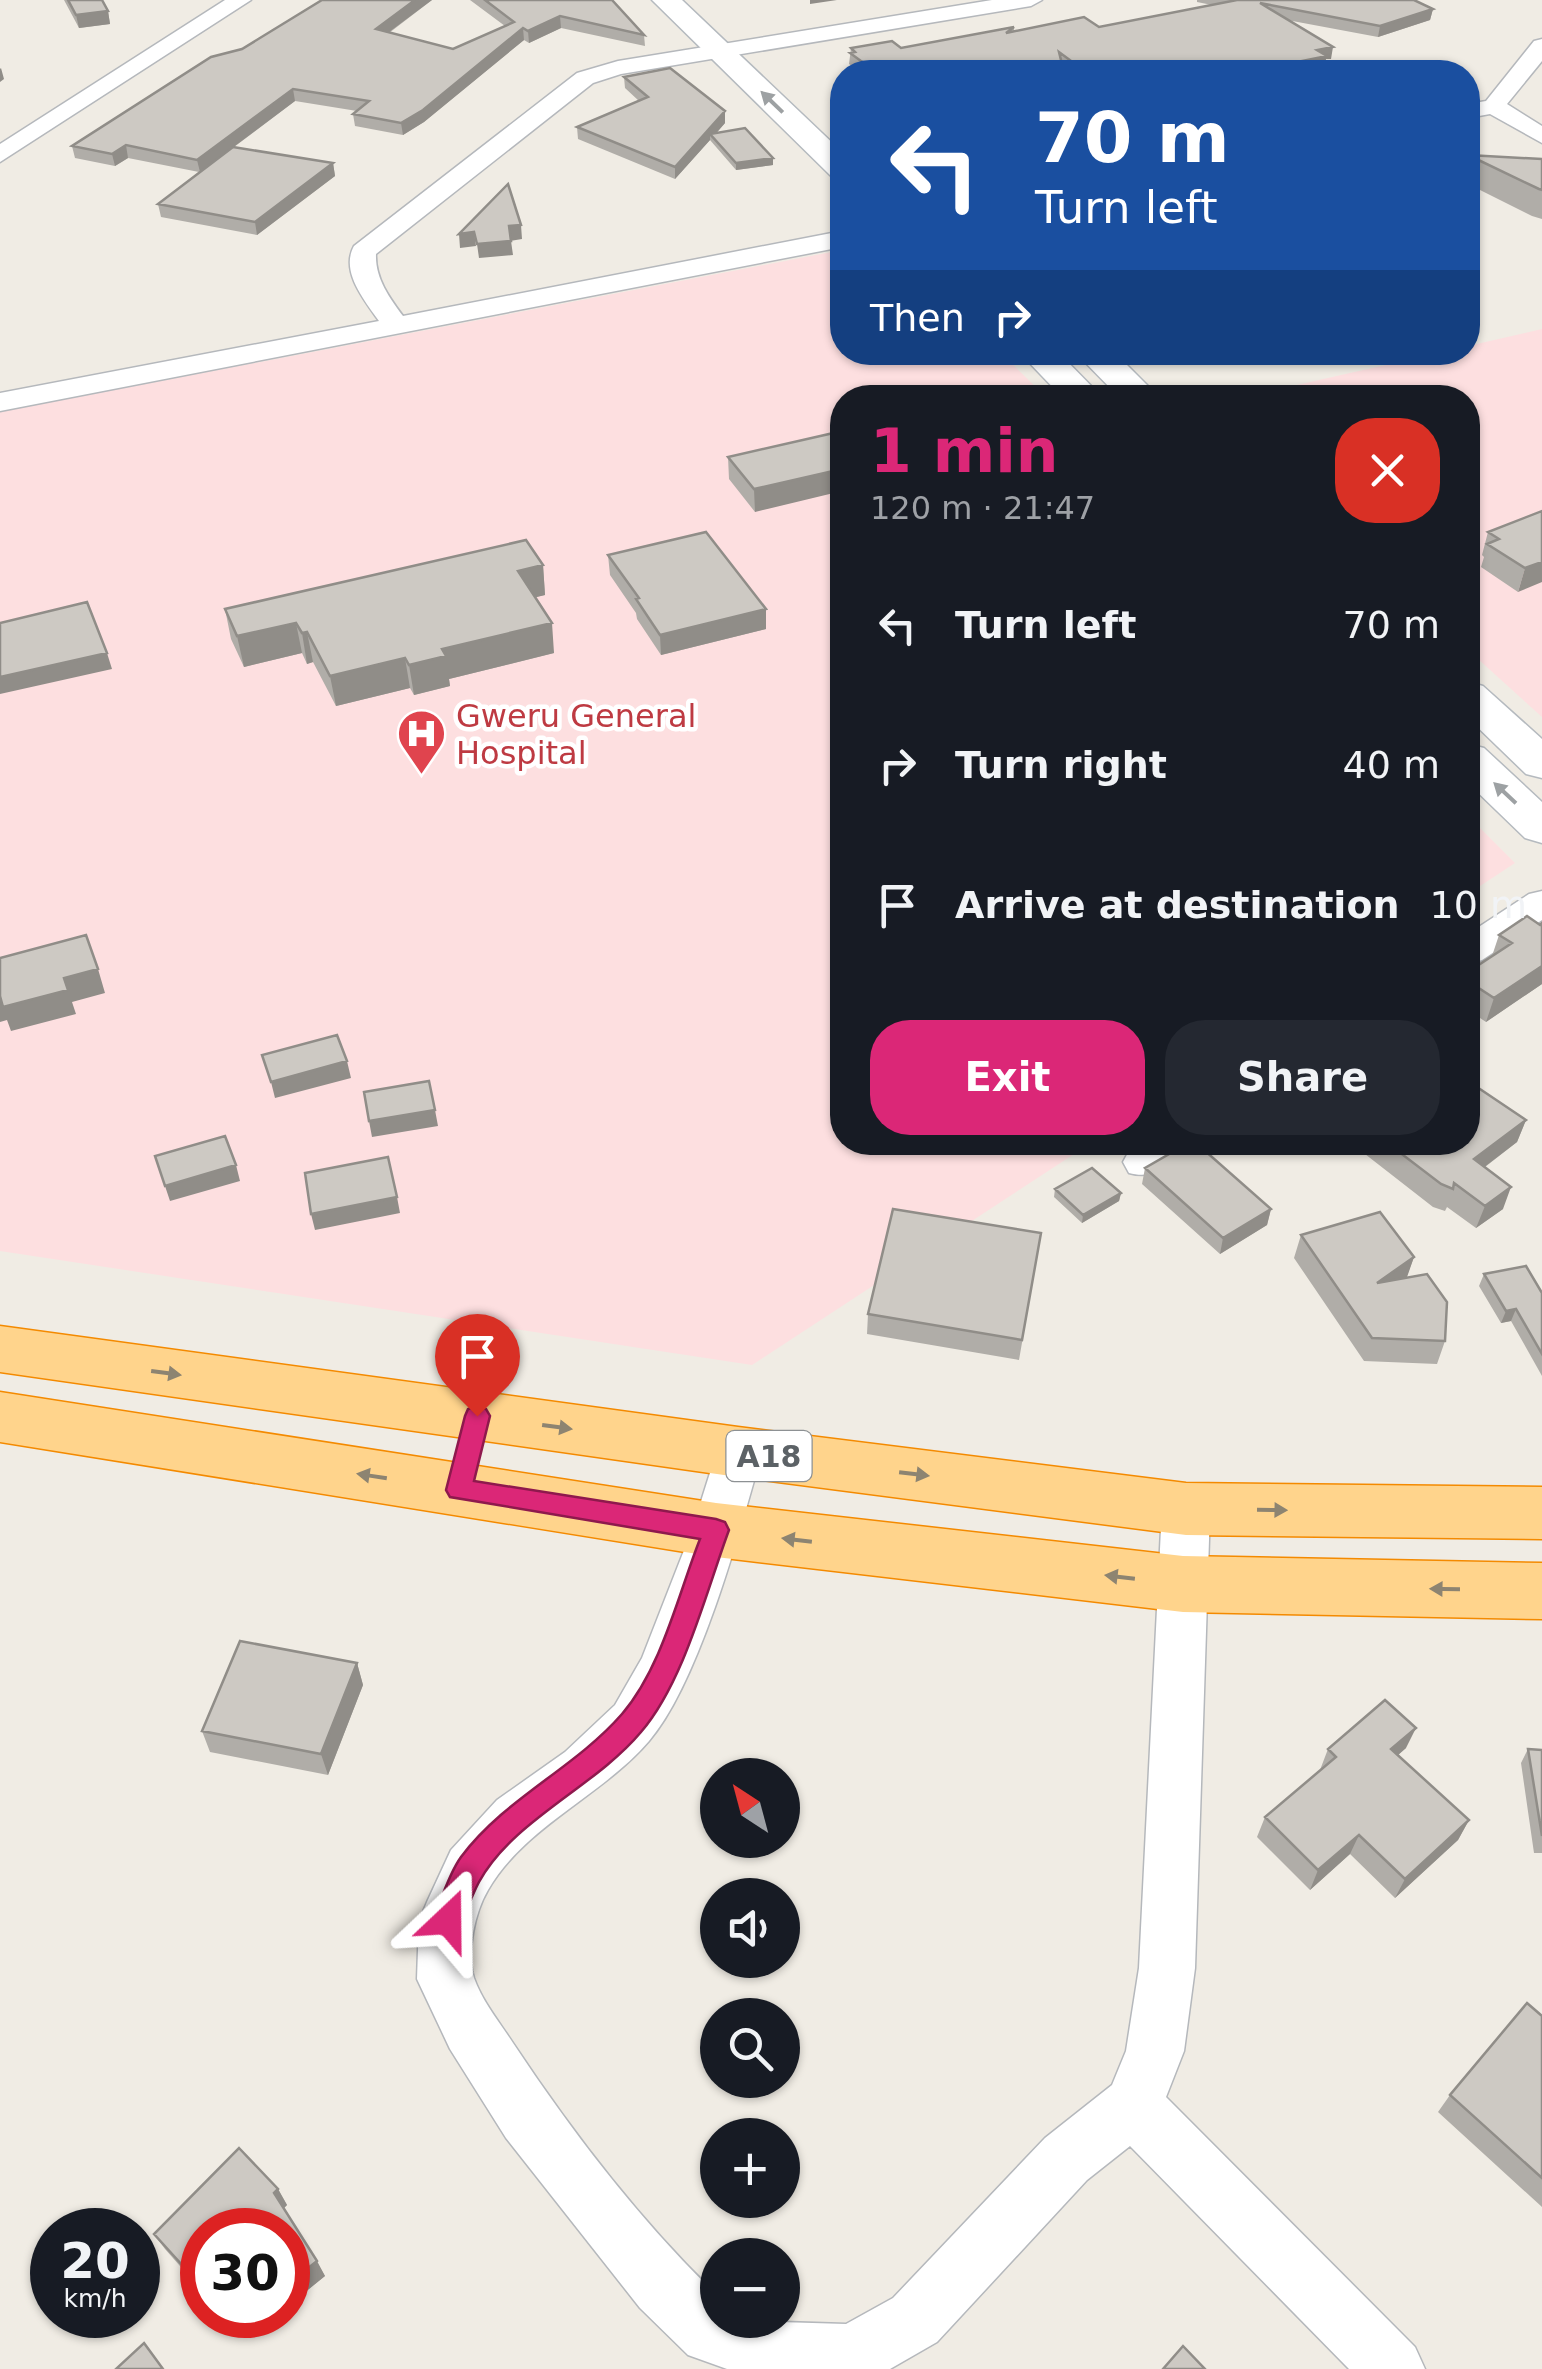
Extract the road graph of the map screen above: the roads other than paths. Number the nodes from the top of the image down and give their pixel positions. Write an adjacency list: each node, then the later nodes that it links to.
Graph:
1 (185, 0): 6 (street)
2 (240, 0): 6 (street)
3 (666, 0): 9 (main road)
4 (1031, 0): 7 (street)
5 (735, 23): 7 (main road)
6 (202, 26): 14 (street)
7 (760, 46): 9 (street); 10 (main road)
8 (1542, 46): 11 (street)
9 (721, 52): 15 (main road, one-way to 9); 18 (street)
10 (788, 72)
11 (1494, 106): 12 (street); 13 (street)
12 (1480, 109)
13 (1542, 136)
14 (0, 155)
15 (830, 157)
16 (830, 223): 18 (street)
17 (830, 241): 18 (street)
18 (388, 315): 21 (street); 24 (street)
19 (1050, 365): 22 (main road)
20 (1107, 365): 23 (main road)
21 (0, 380)
22 (1070, 385)
23 (1128, 385)
24 (0, 402)
25 (1480, 707): 26 (main road)
26 (1542, 764)
27 (1480, 769): 28 (main road, one-way to 27)
28 (1542, 828)
29 (1542, 903): 30 (street)
30 (1480, 943)
31 (0, 1350): 32 (highway, A18)
32 (77, 1360): 33 (highway, A18, one-way to 33); 34 (highway)
33 (477, 1416): 35 (highway, A18, one-way to 35); 36 (highway)
34 (26, 1421): 36 (highway, one-way to 34)
35 (738, 1452): 37 (highway, A18, one-way to 37); 39 (street)
36 (459, 1490): 39 (highway)
37 (1186, 1509): 38 (highway, A18, one-way to 38); 40 (street)
38 (1542, 1513)
39 (716, 1530): 40 (highway, one-way to 39); 42 (street)
40 (1182, 1584): 41 (highway, one-way to 40); 42 (street)
41 (1542, 1591)
42 (1133, 2106): 43 (street)
43 (1392, 2369)

